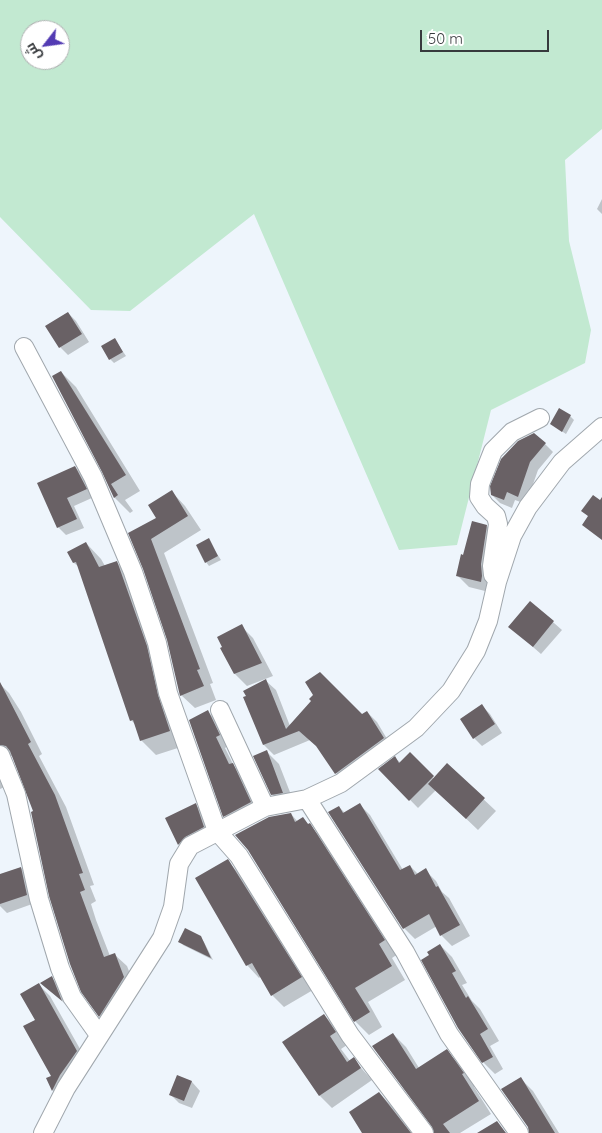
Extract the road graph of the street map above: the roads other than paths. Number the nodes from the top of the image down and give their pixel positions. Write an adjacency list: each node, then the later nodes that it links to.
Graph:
1 (24, 347): 9 (street)
2 (540, 418): 4 (street)
3 (602, 427): 4 (street)
4 (497, 582): 7 (street)
5 (220, 710): 8 (street)
6 (0, 755): 10 (street)
7 (307, 799): 8 (street); 13 (street)
8 (265, 808): 9 (street)
9 (217, 831): 10 (street); 12 (street)
10 (99, 1035): 11 (street)
11 (43, 1133)
12 (424, 1133)
13 (519, 1133)

